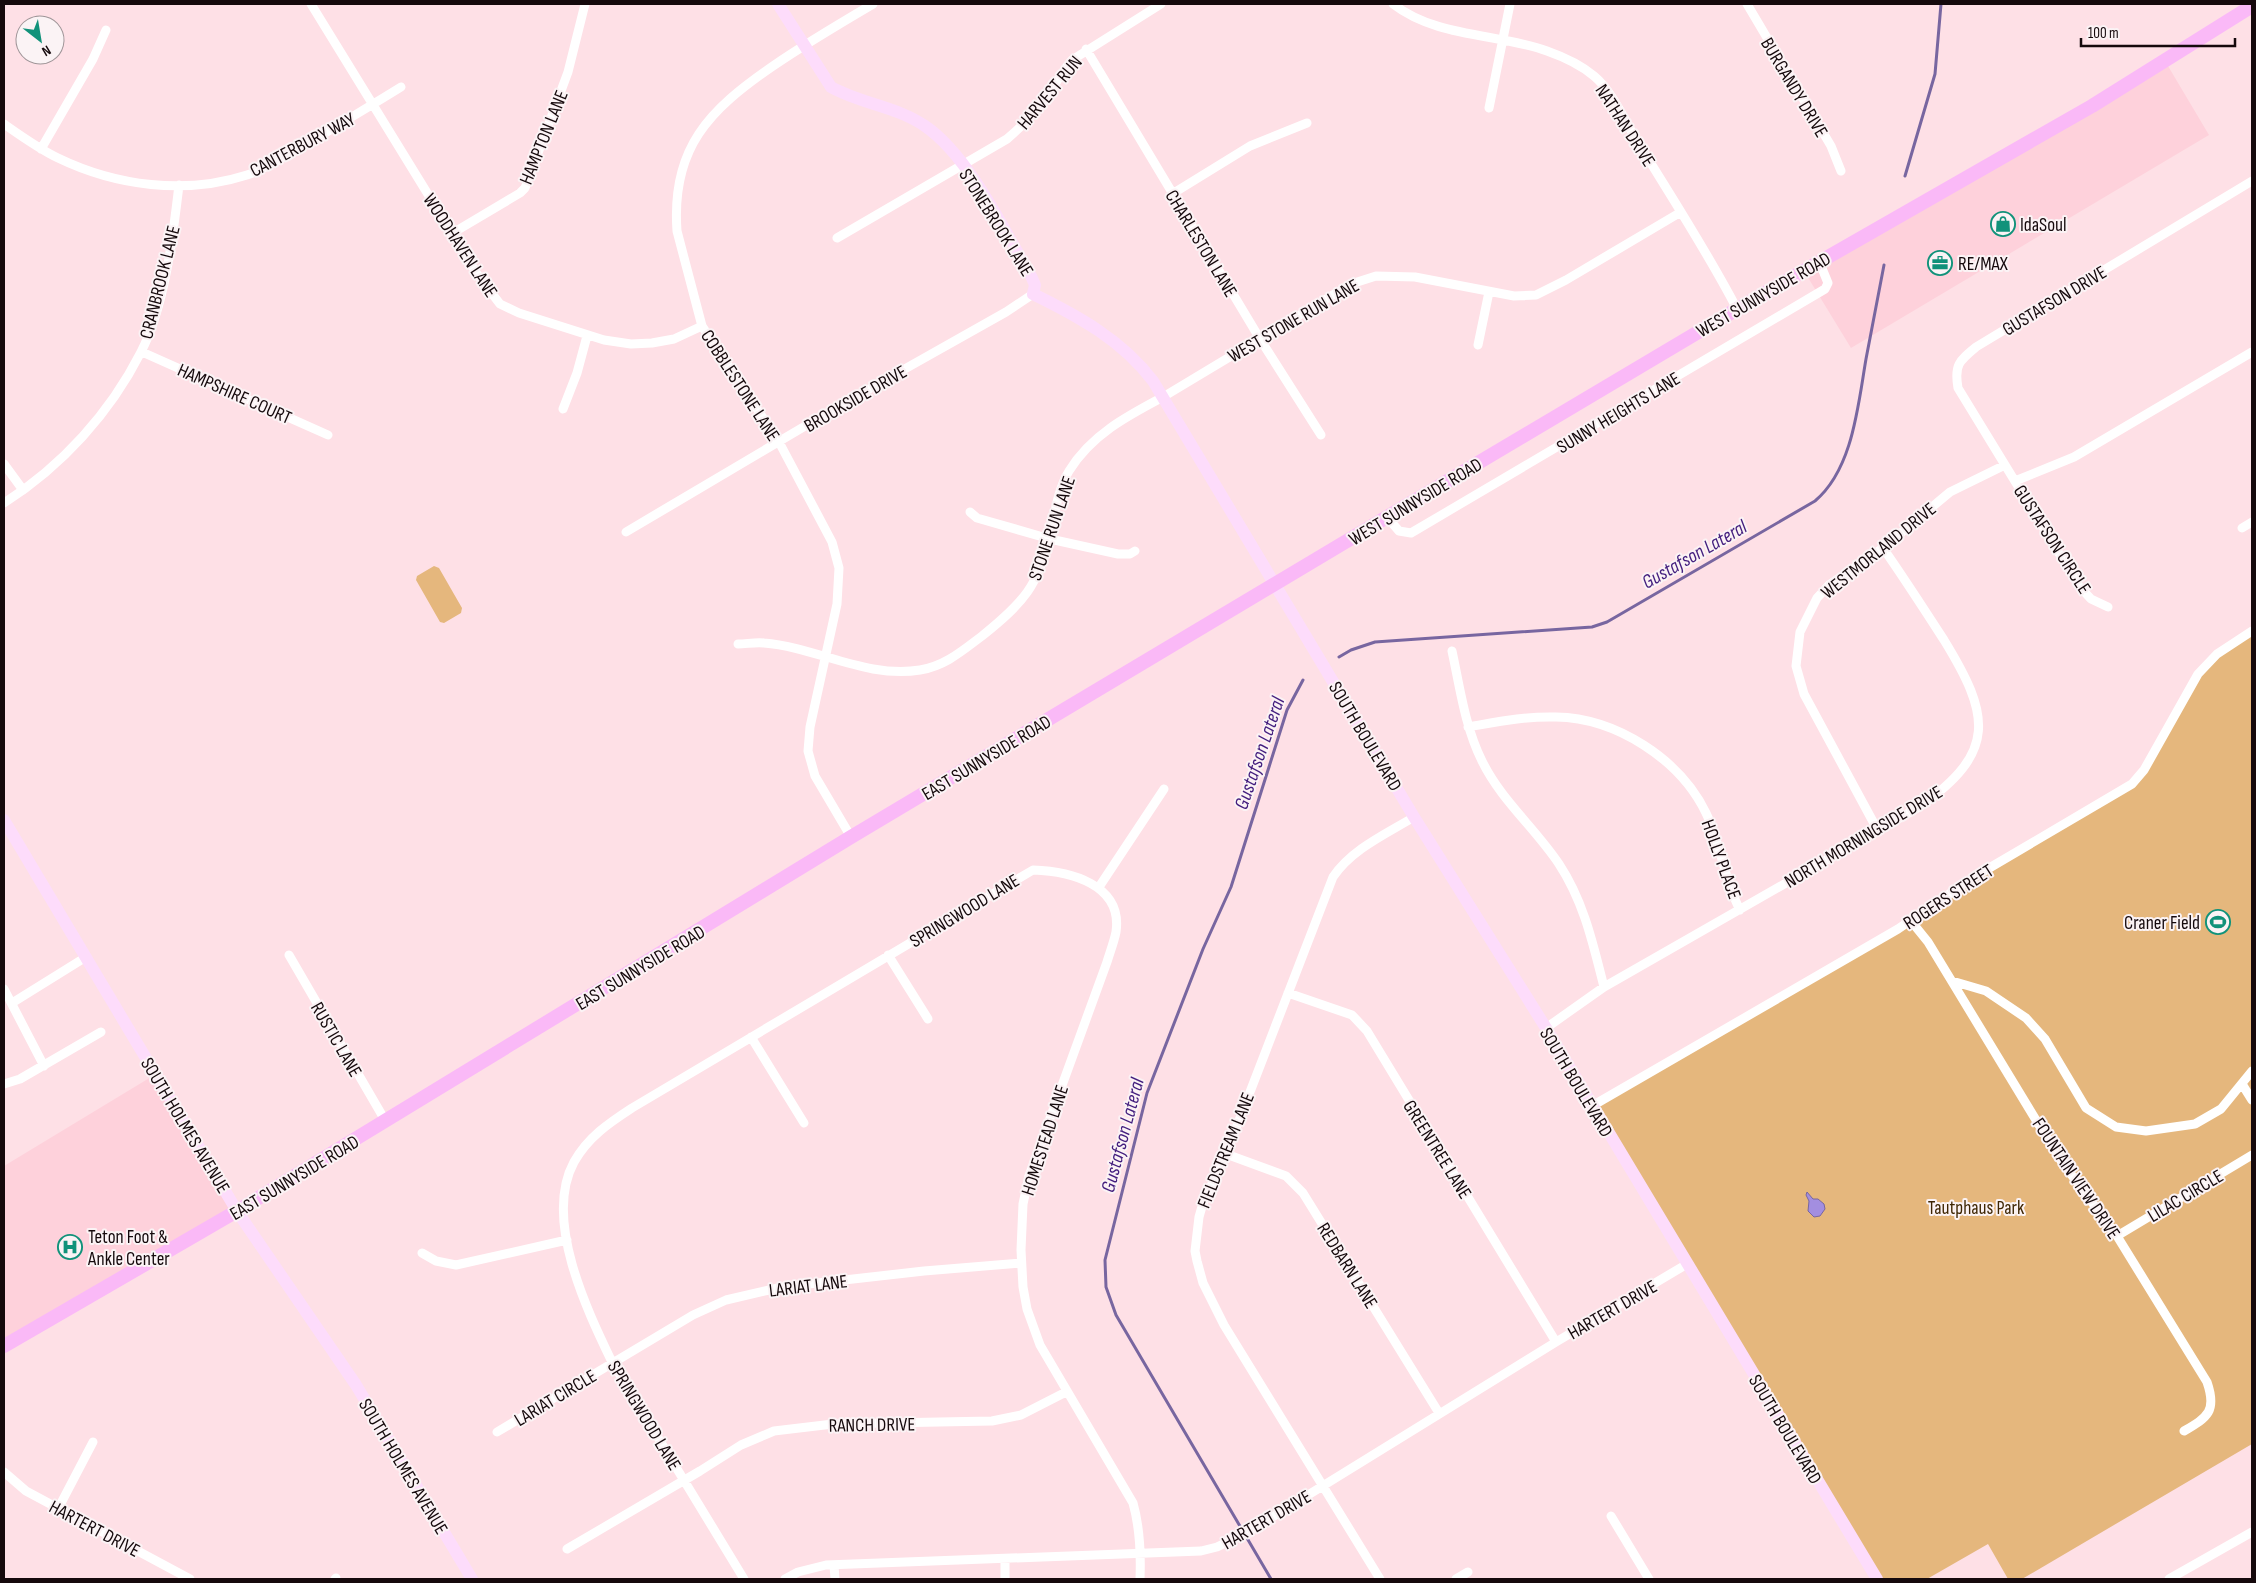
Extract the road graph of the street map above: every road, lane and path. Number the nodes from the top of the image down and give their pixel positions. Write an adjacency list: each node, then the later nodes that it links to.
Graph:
1 (311, 4): 15 (street, WOODHAVEN LANE)
2 (585, 4): 26 (street, HAMPTON LANE)
3 (778, 4): 12 (street, STONEBROOK LANE)
4 (873, 4): 12 (street, COBBLESTONE LANE)
5 (1162, 4): 13 (street, HARVEST RUN)
6 (1393, 4): 11 (street, NATHAN DRIVE)
7 (1510, 4): 11 (street)
8 (1747, 4): 21 (street, BURGANDY DRIVE)
9 (2252, 6): 28 (main road, WEST SUNNYSIDE ROAD)
10 (106, 30): 19 (street)
11 (1502, 39): 16 (street); 25 (street, NATHAN DRIVE)
12 (803, 45): 20 (street, STONEBROOK LANE); 32 (street, COBBLESTONE LANE)
13 (1086, 49): 20 (street, HARVEST RUN); 24 (street, CHARLESTON LANE)
14 (402, 87): 15 (street, CANTERBURY WAY)
15 (373, 105): 23 (street, CANTERBURY WAY); 26 (street, WOODHAVEN LANE)
16 (1489, 108)
17 (1308, 123): 24 (street)
18 (4, 124): 19 (street, CANTERBURY WAY)
19 (41, 149): 23 (street, CANTERBURY WAY)
20 (962, 165): 27 (street, HARVEST RUN); 30 (street, STONEBROOK LANE)
21 (1841, 171)
22 (2252, 181): 45 (street, GUSTAFSON DRIVE)
23 (179, 185): 36 (street, CRANBROOK LANE)
24 (1172, 194): 34 (street, CHARLESTON LANE)
25 (1681, 212): 29 (street, WEST STONE RUN LANE); 31 (street, NATHAN DRIVE)
26 (451, 234): 33 (street, WOODHAVEN LANE)
27 (837, 238)
28 (1819, 262): 31 (main road, WEST SUNNYSIDE ROAD); 50 (street, SUNNY HEIGHTS LANE)
29 (1489, 292): 34 (street, WEST STONE RUN LANE); 35 (street)
30 (1033, 294): 38 (street, STONEBROOK LANE); 43 (street, BROOKSIDE DRIVE)
31 (1737, 309): 50 (main road, WEST SUNNYSIDE ROAD)
32 (702, 326): 33 (street, WOODHAVEN LANE); 43 (street, COBBLESTONE LANE)
33 (587, 336): 39 (street)
34 (1260, 339): 38 (street, WEST STONE RUN LANE); 42 (street, CHARLESTON LANE)
35 (1478, 345)
36 (142, 352): 41 (street, HAMPSHIRE COURT); 47 (street, CRANBROOK LANE)
37 (2252, 352): 46 (street)
38 (1163, 397): 40 (street, WEST STONE RUN LANE); 57 (street, STONEBROOK LANE)
39 (563, 408)
40 (1134, 412): 54 (street, STONE RUN LANE)
41 (328, 435)
42 (1321, 435)
43 (779, 442): 53 (street, BROOKSIDE DRIVE); 62 (street, COBBLESTONE LANE)
44 (4, 464): 47 (street)
45 (2005, 465): 46 (street, GUSTAFSON CIRCLE); 55 (street, WESTMORLAND DRIVE)
46 (2015, 481): 58 (street, GUSTAFSON CIRCLE)
47 (23, 490): 48 (street, CRANBROOK LANE)
48 (4, 503)
49 (970, 512): 54 (street)
50 (1387, 517): 57 (main road, WEST SUNNYSIDE ROAD)
51 (2252, 522): 52 (street)
52 (2242, 528)
53 (626, 532)
54 (1050, 540): 56 (street); 62 (street, STONE RUN LANE)
55 (1883, 548): 67 (street, WESTMORLAND DRIVE); 67 (street, NORTH MORNINGSIDE DRIVE)
56 (1136, 551)
57 (1276, 585): 65 (street, SOUTH BOULEVARD); 68 (main road, EAST SUNNYSIDE ROAD)
58 (2108, 607)
59 (2252, 631): 71 (street, ROGERS STREET)
60 (738, 644): 62 (street, STONE RUN LANE)
61 (1452, 651): 63 (street)
62 (824, 657): 68 (street, COBBLESTONE LANE)
63 (1468, 727): 70 (street, HOLLY PLACE); 76 (street)
64 (1164, 789): 69 (street)
65 (1414, 816): 78 (street, FIELDSTREAM LANE); 81 (street, SOUTH BOULEVARD)
66 (4, 820): 74 (street, SOUTH HOLMES AVENUE)
67 (1877, 829): 70 (street, NORTH MORNINGSIDE DRIVE)
68 (851, 837): 90 (main road, EAST SUNNYSIDE ROAD)
69 (1102, 890): 73 (street, SPRINGWOOD LANE); 98 (street, HOMESTEAD LANE)
70 (1740, 910): 76 (street, NORTH MORNINGSIDE DRIVE)
71 (1911, 921): 75 (street, FOUNTAIN VIEW DRIVE); 89 (street, ROGERS STREET)
72 (289, 955): 90 (street, RUSTIC LANE)
73 (888, 955): 80 (street, SPRINGWOOD LANE); 83 (street, SPRINGWOOD LANE)
74 (86, 957): 79 (street); 94 (street, SOUTH HOLMES AVENUE)
75 (1952, 981): 87 (street); 95 (street, FOUNTAIN VIEW DRIVE)
76 (1604, 987): 81 (street, NORTH MORNINGSIDE DRIVE)
77 (4, 989): 79 (street)
78 (1288, 993): 92 (street, FIELDSTREAM LANE); 100 (street, GREENTREE LANE)
79 (12, 1003): 84 (street)
80 (928, 1019)
81 (1546, 1028): 89 (street, SOUTH BOULEVARD)
82 (101, 1032): 84 (street)
83 (751, 1038): 91 (street); 96 (street, SPRINGWOOD LANE)
84 (44, 1066): 86 (street)
85 (2252, 1071): 87 (street)
86 (4, 1084)
87 (2242, 1084): 88 (street)
88 (2252, 1100)
89 (1592, 1106): 99 (street, SOUTH BOULEVARD)
90 (386, 1122): 94 (main road, EAST SUNNYSIDE ROAD)
91 (804, 1123)
92 (1226, 1154): 104 (street, REDBARN LANE); 110 (street, FIELDSTREAM LANE)
93 (2252, 1155): 95 (street, LILAC CIRCLE)
94 (237, 1211): 101 (main road, EAST SUNNYSIDE ROAD); 120 (street, SOUTH HOLMES AVENUE)
95 (2118, 1236): 105 (street, FOUNTAIN VIEW DRIVE)
96 (567, 1240): 97 (street); 102 (street, SPRINGWOOD LANE)
97 (422, 1254)
98 (1021, 1263): 102 (street, LARIAT LANE); 103 (street, HOMESTEAD LANE)
99 (1687, 1264): 100 (street, HARTERT DRIVE); 129 (street, SOUTH BOULEVARD)
100 (1556, 1342): 104 (street, HARTERT DRIVE)
101 (4, 1346)
102 (612, 1362): 106 (street, LARIAT CIRCLE); 109 (street, SPRINGWOOD LANE)
103 (1066, 1392): 109 (street, RANCH DRIVE); 115 (street, HOMESTEAD LANE)
104 (1439, 1414): 110 (street, HARTERT DRIVE)
105 (2184, 1431)
106 (497, 1432)
107 (93, 1442): 111 (street)
108 (4, 1472): 111 (street, HARTERT DRIVE)
109 (684, 1480): 114 (street, RANCH DRIVE); 121 (street, SPRINGWOOD LANE)
110 (1324, 1485): 115 (street, HARTERT DRIVE); 126 (street, FIELDSTREAM LANE)
111 (59, 1507): 119 (street, HARTERT DRIVE)
112 (1612, 1516): 128 (street)
113 (2252, 1532): 130 (street)
114 (567, 1549)
115 (1141, 1553): 116 (street, HARTERT DRIVE); 125 (street, HOMESTEAD LANE)
116 (1004, 1559): 117 (street, HARTERT DRIVE); 124 (street)
117 (834, 1565): 122 (street, HARTERT DRIVE); 123 (street)
118 (1468, 1572): 127 (street)
119 (190, 1579)
120 (472, 1579)
121 (744, 1579)
122 (785, 1579)
123 (835, 1579)
124 (1005, 1579)
125 (1140, 1579)
126 (1380, 1579)
127 (1456, 1579)
128 (1649, 1579)
129 (1878, 1579)
130 (2169, 1579)

